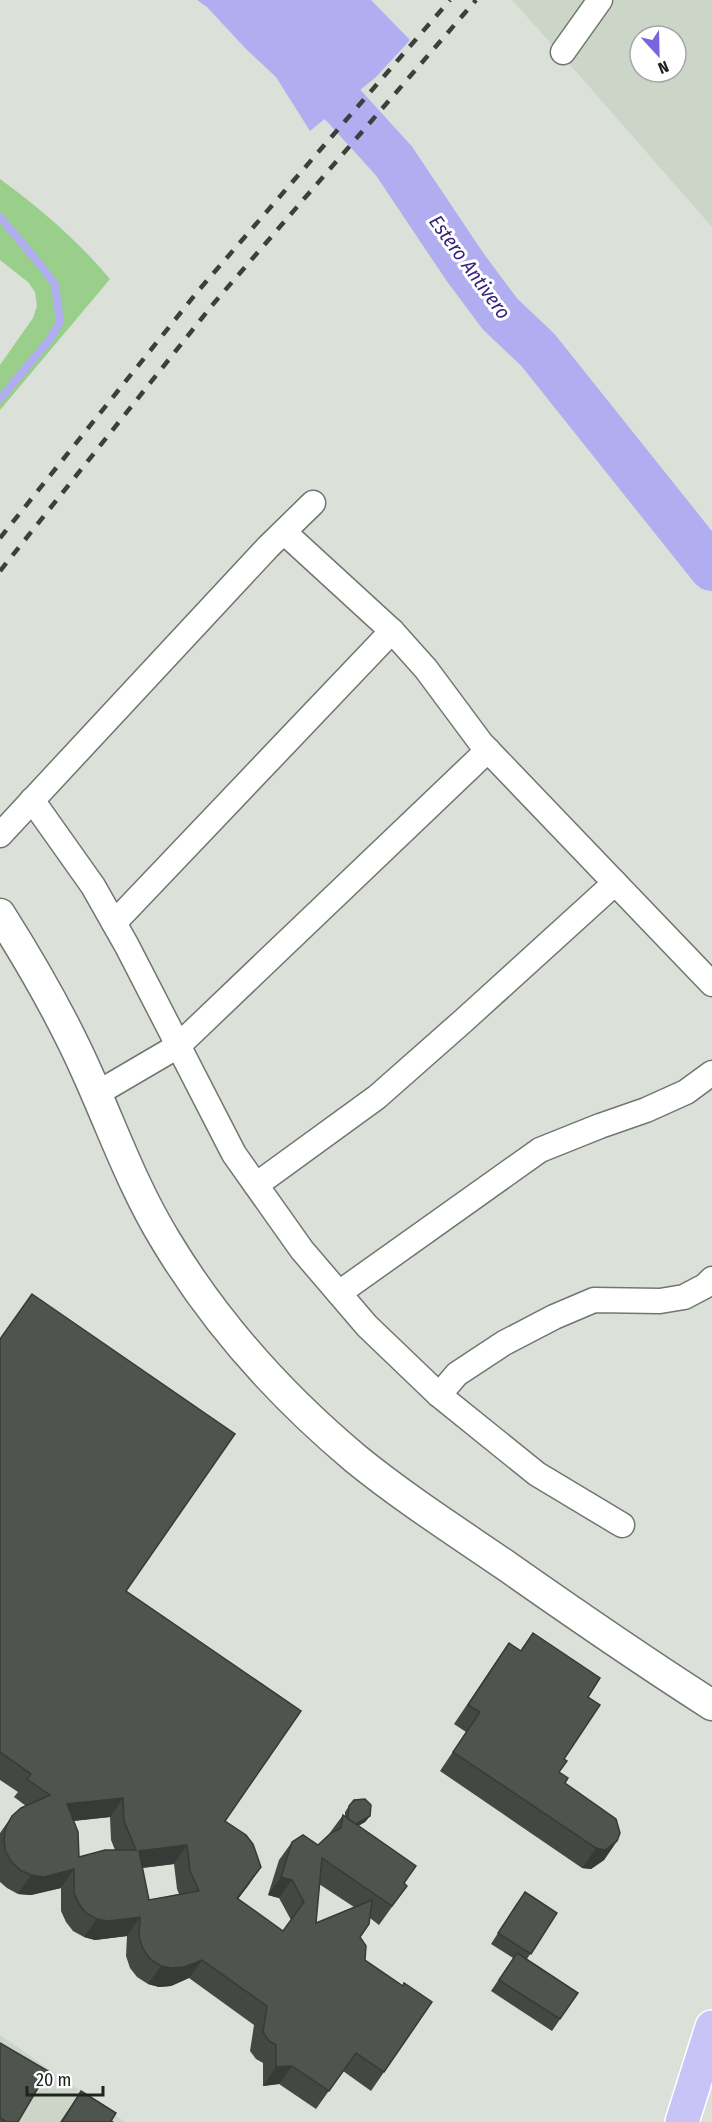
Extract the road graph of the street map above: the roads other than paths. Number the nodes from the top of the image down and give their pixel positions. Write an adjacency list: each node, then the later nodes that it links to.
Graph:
1 (600, 0): 2 (street)
2 (563, 52)
3 (313, 503): 4 (street)
4 (284, 532): 5 (street); 7 (street)
5 (392, 631): 6 (street); 11 (street)
6 (488, 750): 9 (street); 13 (street)
7 (32, 800): 8 (street); 11 (street)
8 (0, 835)
9 (615, 883): 12 (street); 16 (street)
10 (0, 914): 15 (street)
11 (114, 924): 13 (street)
12 (712, 984)
13 (178, 1046): 15 (street); 16 (street)
14 (712, 1073): 18 (street)
15 (96, 1094): 21 (street)
16 (256, 1185): 18 (street)
17 (712, 1279): 19 (street)
18 (339, 1293): 19 (street)
19 (439, 1395): 20 (street)
20 (622, 1525)
21 (712, 1705)
22 (710, 2042): 23 (main road)
23 (682, 2122)

